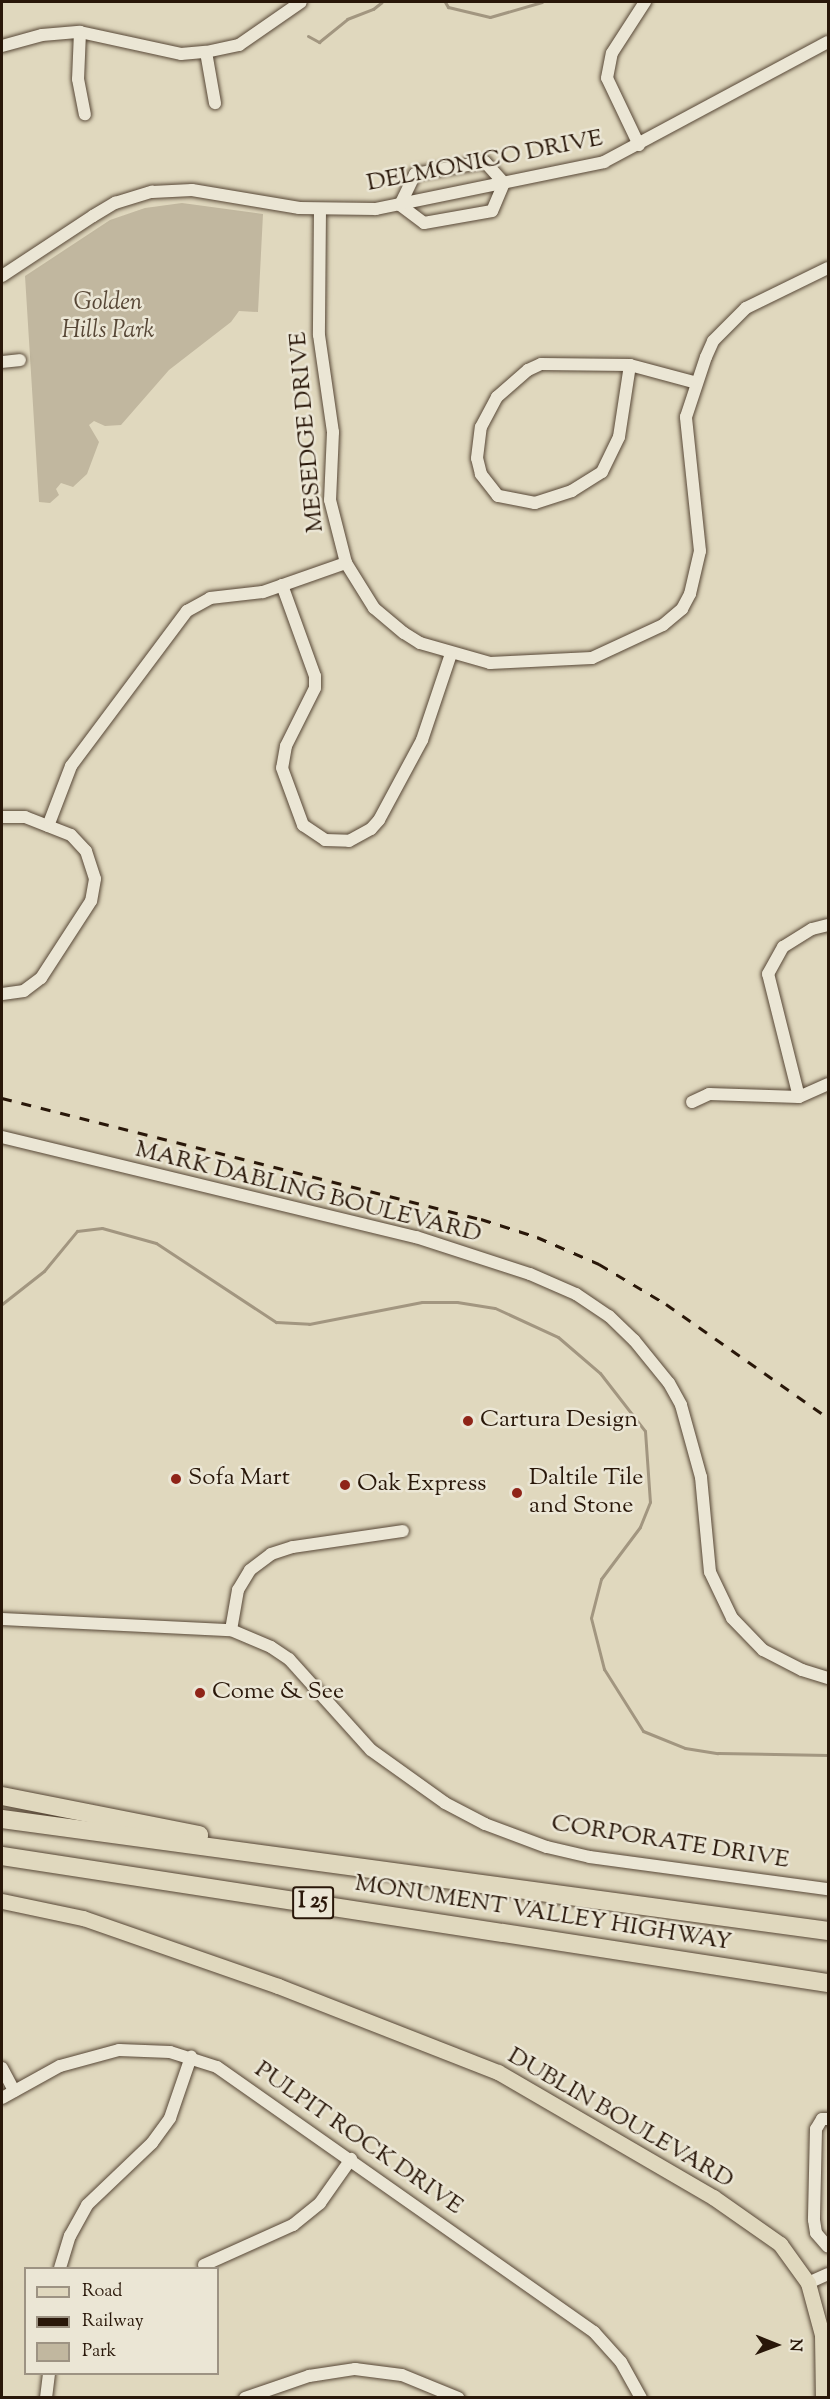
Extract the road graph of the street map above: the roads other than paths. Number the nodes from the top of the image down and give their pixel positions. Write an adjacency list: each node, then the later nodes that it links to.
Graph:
1 (301, 2): 6 (street)
2 (645, 2): 9 (street)
3 (80, 32): 5 (street); 6 (street); 8 (street)
4 (828, 42): 9 (street, DELMONICO DRIVE)
5 (2, 46)
6 (206, 52): 7 (street)
7 (215, 103)
8 (85, 114)
9 (639, 145): 10 (street, DELMONICO DRIVE)
10 (504, 183): 11 (street, DELMONICO DRIVE); 11 (street); 11 (street)
11 (400, 205): 12 (street, DELMONICO DRIVE)
12 (320, 209): 14 (street, DELMONICO DRIVE); 19 (street, MESEDGE DRIVE)
13 (828, 268): 18 (street, MESEDGE DRIVE)
14 (2, 276)
15 (20, 360): 16 (street)
16 (2, 362)
17 (630, 365): 17 (street); 18 (street)
18 (697, 383): 21 (street, MESEDGE DRIVE)
19 (346, 563): 20 (street); 21 (street, MESEDGE DRIVE)
20 (282, 585): 21 (street); 23 (street)
21 (451, 654)
22 (2, 817): 23 (street)
23 (48, 826): 25 (street)
24 (828, 925): 27 (street)
25 (2, 994)
26 (828, 1084): 27 (street)
27 (799, 1097): 28 (street)
28 (692, 1102)
29 (2, 1137): 33 (street, MARK DABLING BOULEVARD)
30 (403, 1531): 32 (street)
31 (2, 1619): 32 (street, CORPORATE DRIVE)
32 (231, 1630): 38 (street, CORPORATE DRIVE)
33 (828, 1677)
34 (2, 1796): 37 (highway)
35 (2, 1819): 37 (highway, MONUMENT VALLEY HIGHWAY / I 25)
36 (2, 1856): 41 (highway, MONUMENT VALLEY HIGHWAY / I 25)
37 (311, 1863): 40 (highway, MONUMENT VALLEY HIGHWAY / I 25)
38 (828, 1889)
39 (2, 1901): 52 (main road, DUBLIN BOULEVARD)
40 (828, 1932)
41 (828, 1983)
42 (191, 2057): 44 (street, PULPIT ROCK DRIVE); 47 (street, PULPIT ROCK DRIVE); 50 (street)
43 (2, 2068): 44 (street)
44 (14, 2091): 45 (street, PULPIT ROCK DRIVE)
45 (2, 2098)
46 (828, 2119): 48 (street)
47 (351, 2158): 49 (street); 58 (street, PULPIT ROCK DRIVE)
48 (828, 2247)
49 (204, 2265)
50 (60, 2267)
51 (828, 2274): 52 (street)
52 (808, 2283): 54 (main road, DUBLIN BOULEVARD)
53 (49, 2375): 55 (street)
54 (825, 2395)
55 (46, 2397)
56 (245, 2397): 57 (street)
57 (458, 2397)
58 (641, 2397)

